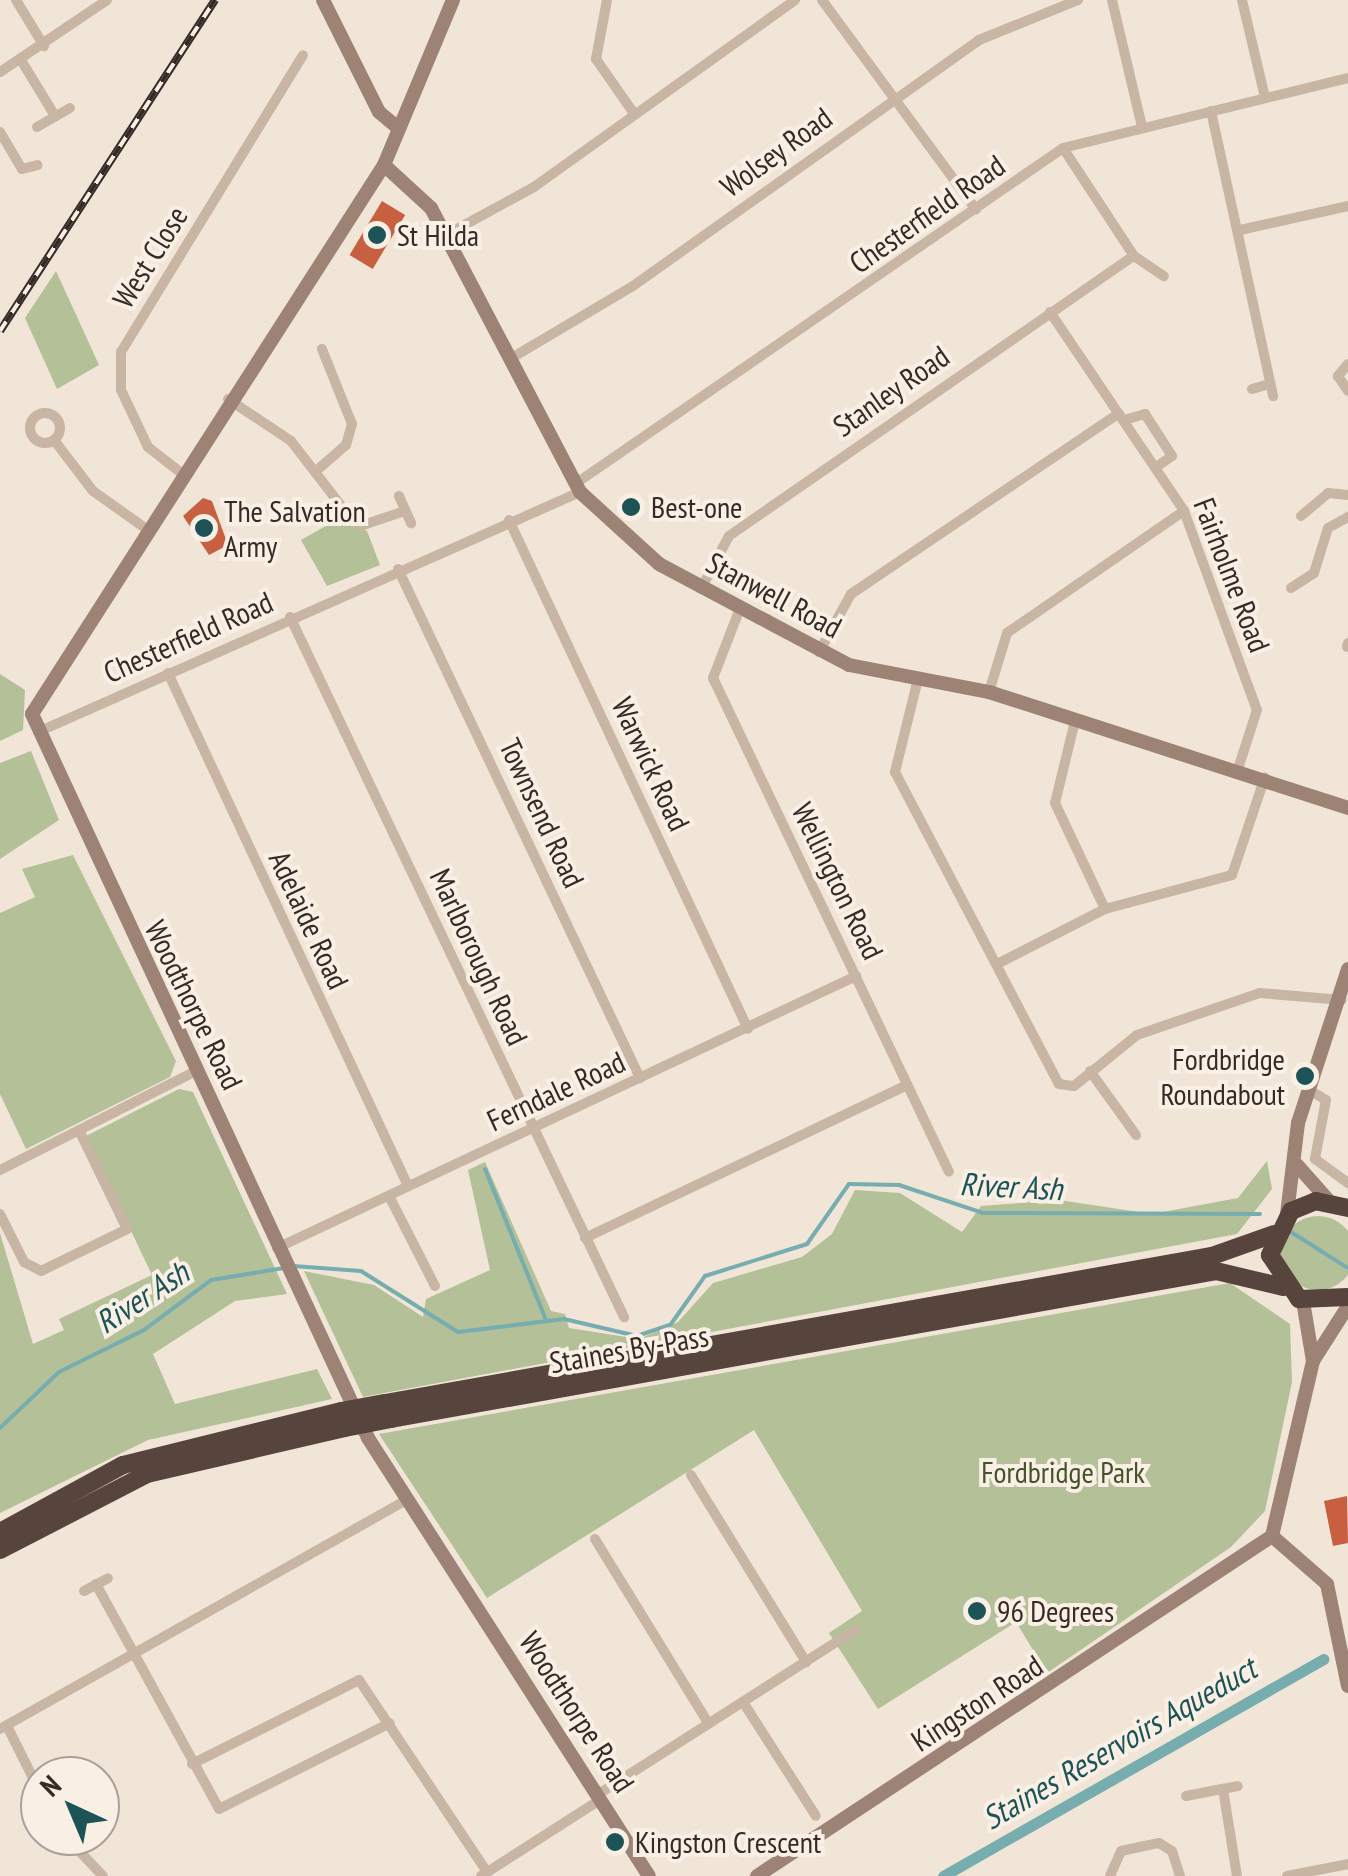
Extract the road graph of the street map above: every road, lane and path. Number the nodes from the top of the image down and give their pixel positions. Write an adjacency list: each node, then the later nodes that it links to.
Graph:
1 (16, 0): 11 (street)
2 (106, 0): 11 (street)
3 (323, 0): 24 (street)
4 (453, 0): 24 (street)
5 (608, 0): 20 (street)
6 (795, 0): 20 (street)
7 (822, 0): 16 (street)
8 (1078, 0): 16 (street, Wolsey Road)
9 (1112, 0): 23 (street)
10 (1242, 0): 17 (street)
11 (44, 46): 12 (street)
12 (21, 60): 14 (street); 21 (street)
13 (296, 61): 45 (street, West Close)
14 (0, 72)
15 (1348, 78): 17 (street, Chesterfield Road)
16 (894, 98): 30 (street); 37 (street, Wolsey Road)
17 (1265, 98): 19 (street, Chesterfield Road)
18 (70, 108): 21 (street)
19 (1211, 111): 23 (street, Chesterfield Road); 31 (street)
20 (635, 115): 32 (street)
21 (55, 116): 22 (street)
22 (37, 127)
23 (1142, 127): 26 (street, Chesterfield Road)
24 (399, 129): 27 (street)
25 (0, 132): 28 (street)
26 (1063, 148): 30 (street, Chesterfield Road); 33 (street)
27 (384, 164): 32 (street, Stanwell Road); 41 (street)
28 (38, 165)
29 (1348, 206): 31 (street)
30 (976, 210): 47 (street, Chesterfield Road)
31 (1240, 230): 39 (street)
32 (446, 235): 37 (street, Stanwell Road)
33 (1134, 256): 34 (street); 35 (street, Stanley Road)
34 (1164, 276)
35 (1050, 312): 42 (street, Fairholme Road); 59 (street, Stanley Road)
36 (322, 350): 46 (street)
37 (510, 359): 47 (street, Stanwell Road)
38 (1348, 364): 40 (street)
39 (1252, 390)
40 (1348, 391)
41 (228, 398): 45 (street); 46 (street)
42 (1122, 416): 44 (street, Fairholme Road); 44 (street); 62 (street)
43 (54, 440): 56 (street)
44 (1156, 466): 51 (street, Fairholme Road)
45 (180, 472): 56 (street)
46 (316, 472): 50 (street)
47 (578, 488): 54 (street, Chesterfield Road); 59 (street, Stanwell Road)
48 (1348, 494): 52 (street)
49 (399, 496): 50 (street)
50 (406, 510): 55 (street)
51 (1184, 511): 65 (street); 68 (street, Fairholme Road)
52 (1301, 516)
53 (1348, 517): 58 (street)
54 (509, 520): 57 (street, Chesterfield Road); 76 (street, Warwick Road)
55 (411, 523)
56 (145, 528): 67 (street)
57 (398, 569): 61 (street, Chesterfield Road); 79 (street, Townsend Road)
58 (1291, 588)
59 (700, 590): 60 (street, Stanwell Road)
60 (739, 612): 62 (street, Stanwell Road); 74 (street, Wellington Road)
61 (290, 618): 63 (street, Chesterfield Road); 82 (street, Marlborough Road)
62 (818, 652): 64 (street, Stanwell Road)
63 (168, 672): 67 (street, Chesterfield Road); 89 (street, Adelaide Road)
64 (918, 679): 65 (street, Stanwell Road); 72 (street)
65 (989, 692): 66 (street, Stanwell Road)
66 (1075, 721): 68 (street, Stanwell Road); 71 (street)
67 (37, 733): 77 (street, Woodthorpe Road)
68 (1238, 769): 69 (street, Stanwell Road)
69 (1266, 777): 70 (street, Stanwell Road); 71 (street)
70 (1348, 808)
71 (1105, 909): 72 (street)
72 (997, 964): 78 (street)
73 (1348, 969): 75 (street)
74 (856, 976): 76 (street, Ferndale Road); 80 (street, Wellington Road)
75 (1344, 1006): 78 (street); 81 (street)
76 (748, 1029): 79 (street, Ferndale Road)
77 (196, 1071): 83 (street); 97 (street, Woodthorpe Road)
78 (1090, 1071): 84 (street)
79 (640, 1078): 82 (street, Ferndale Road)
80 (907, 1085): 87 (street, Wellington Road); 96 (street)
81 (1311, 1091): 85 (street); 88 (street)
82 (534, 1128): 89 (street, Ferndale Road); 96 (street, Marlborough Road)
83 (79, 1130): 86 (street); 93 (street)
84 (1136, 1135)
85 (1297, 1165): 91 (street); 94 (street)
86 (0, 1170)
87 (950, 1172)
88 (1348, 1183)
89 (408, 1186): 90 (street, Ferndale Road)
90 (389, 1196): 97 (street, Ferndale Road); 98 (street)
91 (1329, 1202): 92 (highway); 94 (highway)
92 (1348, 1208)
93 (0, 1214)
94 (1287, 1214): 95 (highway)
95 (1274, 1234): 99 (highway); 105 (highway, Staines By-Pass)
96 (585, 1238): 103 (street, Marlborough Road)
97 (282, 1260): 108 (street, Woodthorpe Road)
98 (435, 1286)
99 (1283, 1288): 101 (highway, Staines By-Pass); 105 (highway, Staines By-Pass)
100 (1348, 1297): 101 (highway)
101 (1304, 1301): 104 (street)
102 (1348, 1306): 104 (street)
103 (624, 1317)
104 (1312, 1361): 110 (street)
105 (388, 1411): 106 (highway, Staines By-Pass, bridge)
106 (343, 1419): 109 (highway, Staines By-Pass); 112 (highway, Staines By-Pass)
107 (691, 1475): 118 (street)
108 (408, 1499): 117 (street); 129 (street, Woodthorpe Road)
109 (0, 1532)
110 (1272, 1536): 119 (street); 136 (street, Kingston Road)
111 (594, 1539): 122 (street)
112 (0, 1550)
113 (108, 1578): 114 (street)
114 (96, 1584): 115 (street); 117 (street)
115 (84, 1591)
116 (855, 1630): 118 (street)
117 (135, 1658): 123 (street); 125 (street)
118 (806, 1662): 120 (street)
119 (1348, 1686)
120 (743, 1702): 122 (street); 130 (street)
121 (390, 1723): 125 (street); 125 (street); 133 (street)
122 (709, 1724): 129 (street)
123 (3, 1727): 124 (street)
124 (20, 1757)
125 (192, 1764)
126 (1238, 1786): 127 (street)
127 (1222, 1789): 128 (street); 139 (street)
128 (1186, 1796)
129 (598, 1798): 133 (street); 135 (street, Woodthorpe Road)
130 (816, 1816)
131 (1348, 1864): 140 (street)
132 (88, 1872): 134 (street)
133 (483, 1874)
134 (103, 1876)
135 (649, 1876)
136 (757, 1876)
137 (1110, 1876): 138 (street)
138 (1180, 1876)
139 (1237, 1876)
140 (1287, 1876)

